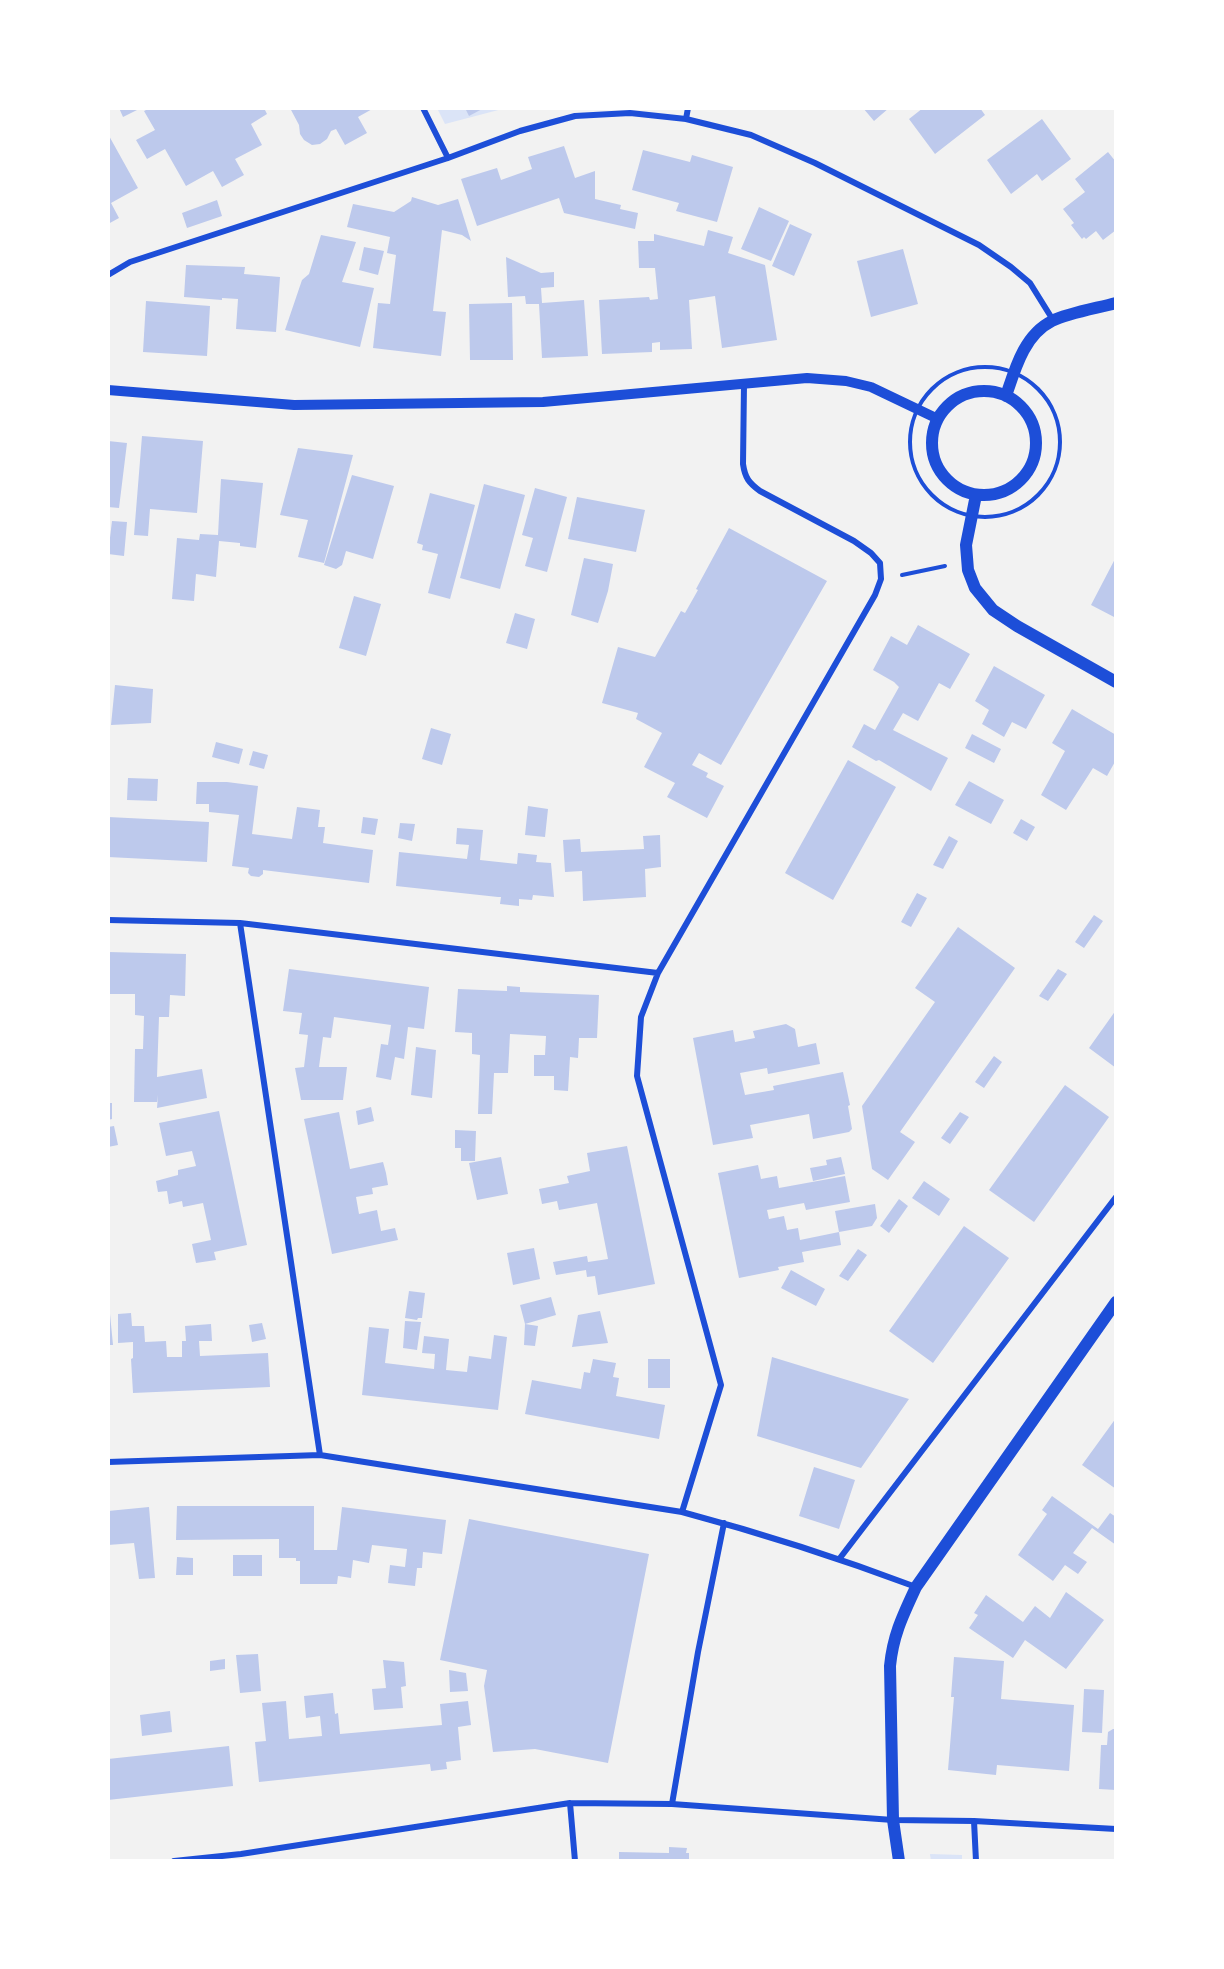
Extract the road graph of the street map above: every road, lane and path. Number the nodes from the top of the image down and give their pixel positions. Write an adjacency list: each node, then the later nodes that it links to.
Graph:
1 (423, 108): 4 (street)
2 (688, 108): 3 (street)
3 (686, 119): 4 (street); 7 (street)
4 (448, 158): 5 (street)
5 (108, 275)
6 (1116, 303): 7 (main road)
7 (1053, 320): 8 (main road)
8 (1014, 371): 11 (main road); 12 (path); 15 (path)
9 (744, 384): 10 (street); 12 (street); 17 (street)
10 (108, 390)
11 (1006, 396): 13 (main road); 14 (main road)
12 (916, 408): 13 (street); 15 (path)
13 (938, 419): 14 (main road)
14 (976, 495): 15 (main road)
15 (971, 517): 16 (main road)
16 (968, 561): 17 (path); 18 (main road)
17 (881, 579): 21 (street)
18 (1116, 682)
19 (108, 920): 20 (street)
20 (240, 923): 21 (street); 24 (street)
21 (658, 973): 26 (street)
22 (1116, 1197): 28 (street)
23 (1116, 1302): 29 (main road)
24 (320, 1455): 25 (street); 26 (street)
25 (108, 1462)
26 (682, 1512): 27 (street)
27 (724, 1523): 28 (street); 31 (street)
28 (840, 1558): 29 (street)
29 (916, 1587): 32 (main road)
30 (570, 1803): 31 (street); 35 (street); 37 (street)
31 (672, 1804): 32 (street)
32 (893, 1820): 33 (street); 38 (main road)
33 (974, 1821): 34 (street); 39 (street)
34 (1116, 1829)
35 (242, 1857): 36 (street)
36 (174, 1861)
37 (575, 1861)
38 (899, 1861)
39 (976, 1861)

